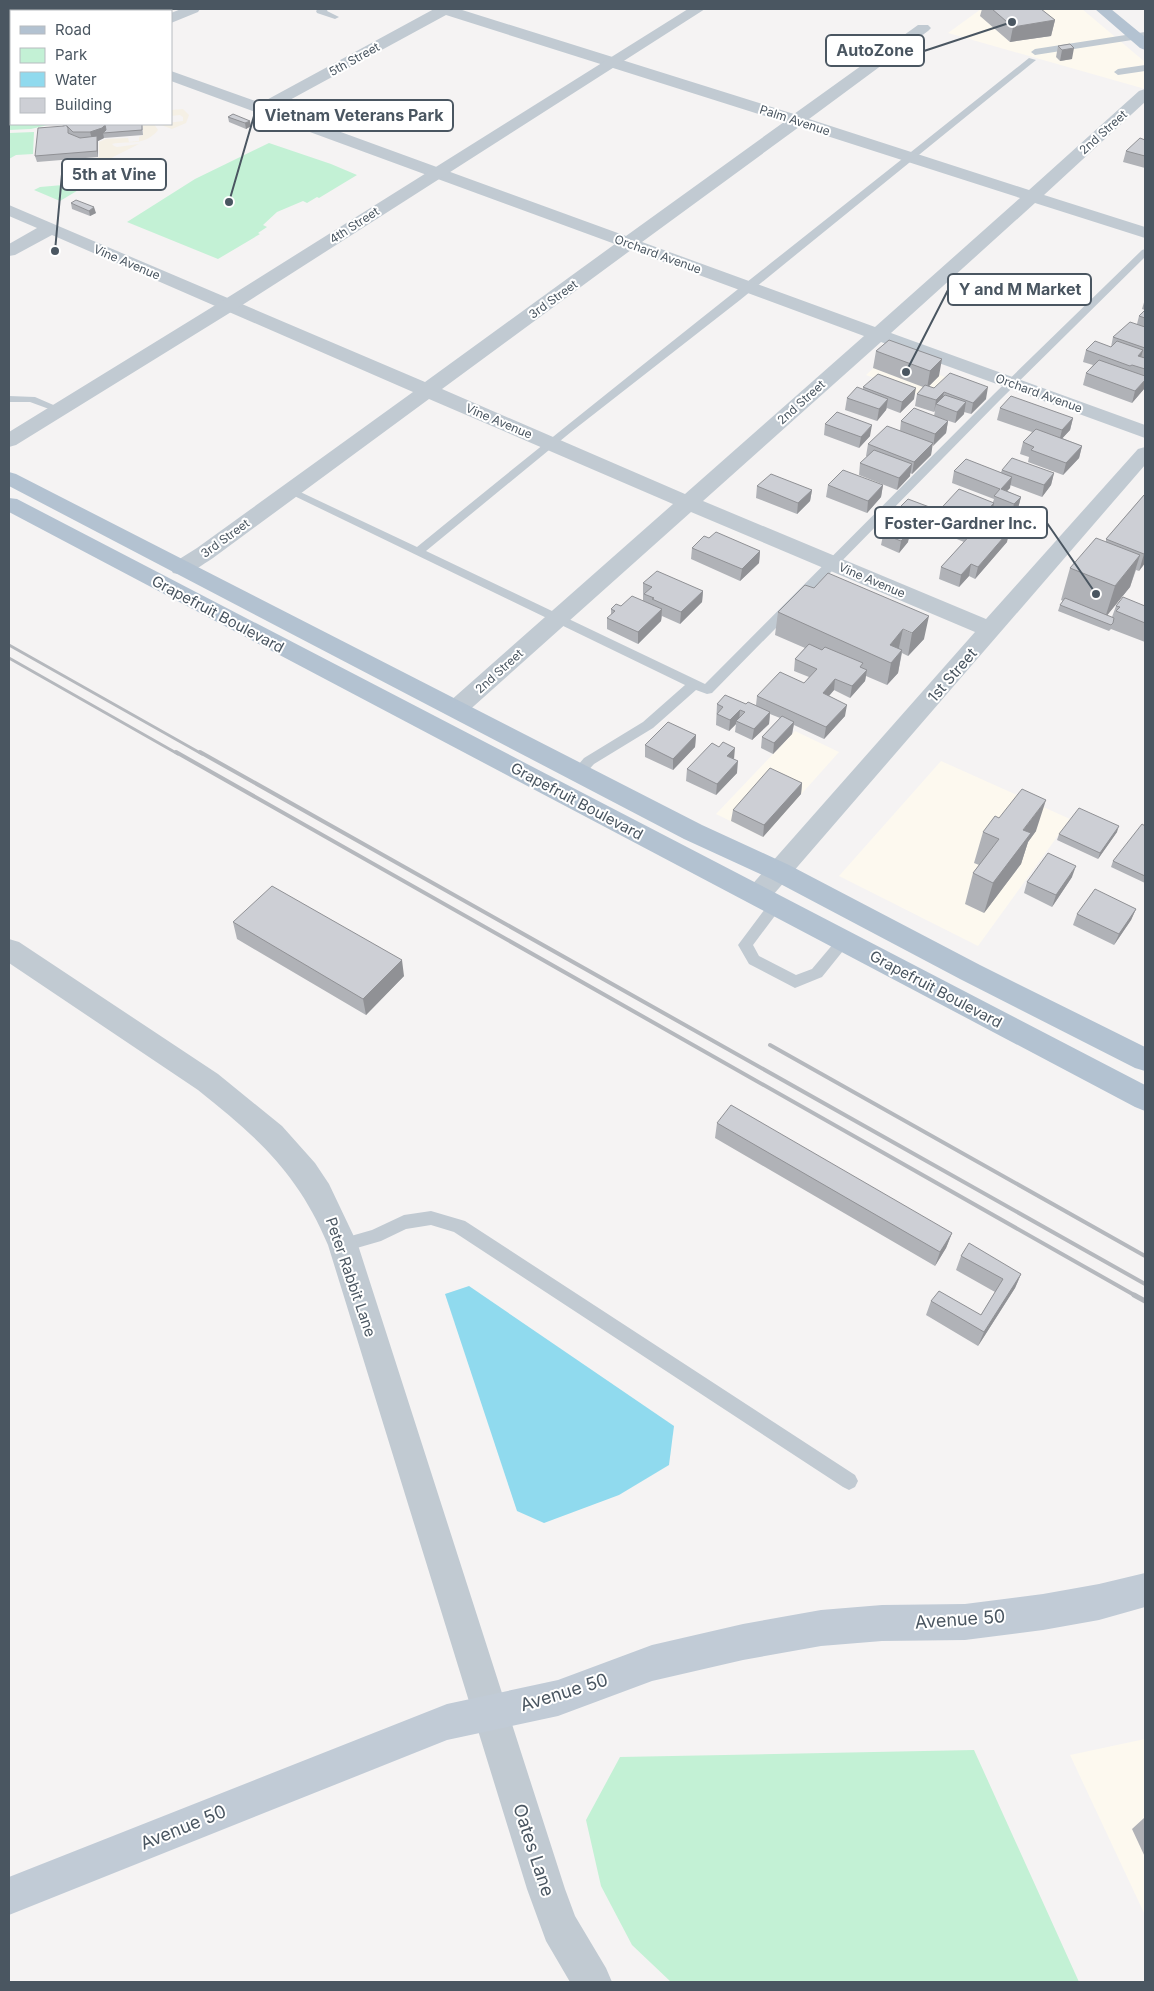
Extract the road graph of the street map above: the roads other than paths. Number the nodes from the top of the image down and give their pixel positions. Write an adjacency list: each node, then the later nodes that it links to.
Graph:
1 (193, 9): 7 (street)
2 (324, 9): 6 (lane)
3 (444, 9): 10 (street, Palm Avenue); 15 (street, 5th Street)
4 (698, 9): 10 (street, 4th Street)
5 (1102, 9): 9 (main road)
6 (335, 17)
7 (172, 20)
8 (923, 28): 16 (street, 3rd Street)
9 (1142, 39): 17 (lane)
10 (613, 62): 16 (street, Palm Avenue); 18 (street, 4th Street)
11 (1145, 68): 12 (lane)
12 (1118, 72)
13 (172, 76): 15 (street, Orchard Avenue)
14 (1145, 94): 19 (street, 2nd Street)
15 (262, 110): 18 (street, Orchard Avenue)
16 (798, 120): 17 (street, Palm Avenue); 23 (street, 3rd Street)
17 (910, 157): 19 (street, Palm Avenue); 26 (lane)
18 (437, 172): 23 (street, Orchard Avenue); 27 (street, 4th Street)
19 (1032, 197): 22 (street, Palm Avenue); 28 (street, 2nd Street)
20 (9, 210): 21 (street, Vine Avenue)
21 (49, 229): 24 (street); 27 (street, Vine Avenue)
22 (1145, 233)
23 (629, 243): 26 (street, Orchard Avenue); 30 (street, 3rd Street)
24 (9, 251)
25 (1145, 252): 29 (lane)
26 (748, 287): 28 (street, Orchard Avenue); 35 (lane)
27 (229, 305): 30 (street, Vine Avenue); 32 (street, 4th Street)
28 (877, 334): 29 (street, Orchard Avenue); 39 (street, 2nd Street)
29 (1012, 384): 33 (street, Orchard Avenue); 42 (lane)
30 (427, 390): 35 (street, Vine Avenue); 38 (street, 3rd Street)
31 (9, 400): 32 (lane)
32 (60, 410): 34 (street, 4th Street)
33 (1145, 432)
34 (9, 441)
35 (551, 444): 39 (street, Vine Avenue); 41 (lane)
36 (1145, 453): 45 (street, 1st Street)
37 (9, 478): 43 (main road, Grapefruit Boulevard)
38 (290, 491): 41 (lane); 43 (street, 3rd Street)
39 (688, 503): 42 (street, Vine Avenue); 44 (street, 2nd Street)
40 (9, 504): 50 (main road, Grapefruit Boulevard)
41 (418, 552): 44 (lane)
42 (832, 564): 45 (street, Vine Avenue); 46 (lane)
43 (181, 568): 47 (main road, Grapefruit Boulevard)
44 (558, 618): 46 (lane); 47 (street, 2nd Street)
45 (991, 630): 49 (street, 1st Street)
46 (694, 684): 48 (lane)
47 (457, 708): 48 (main road, Grapefruit Boulevard)
48 (579, 772): 49 (main road, Grapefruit Boulevard)
49 (780, 872): 50 (street, 1st Street); 53 (main road, Grapefruit Boulevard)
50 (767, 900): 51 (main road, Grapefruit Boulevard); 51 (lane)
51 (844, 941): 54 (main road, Grapefruit Boulevard)
52 (9, 949): 55 (street, Peter Rabbit Lane)
53 (1145, 1060)
54 (1145, 1099)
55 (342, 1245): 56 (lane); 58 (street, Peter Rabbit Lane)
56 (849, 1481)
57 (1145, 1590): 58 (main road, Avenue 50)
58 (490, 1713): 59 (main road, Avenue 50); 60 (street, Oates Lane)
59 (9, 1896)
60 (592, 1982)

